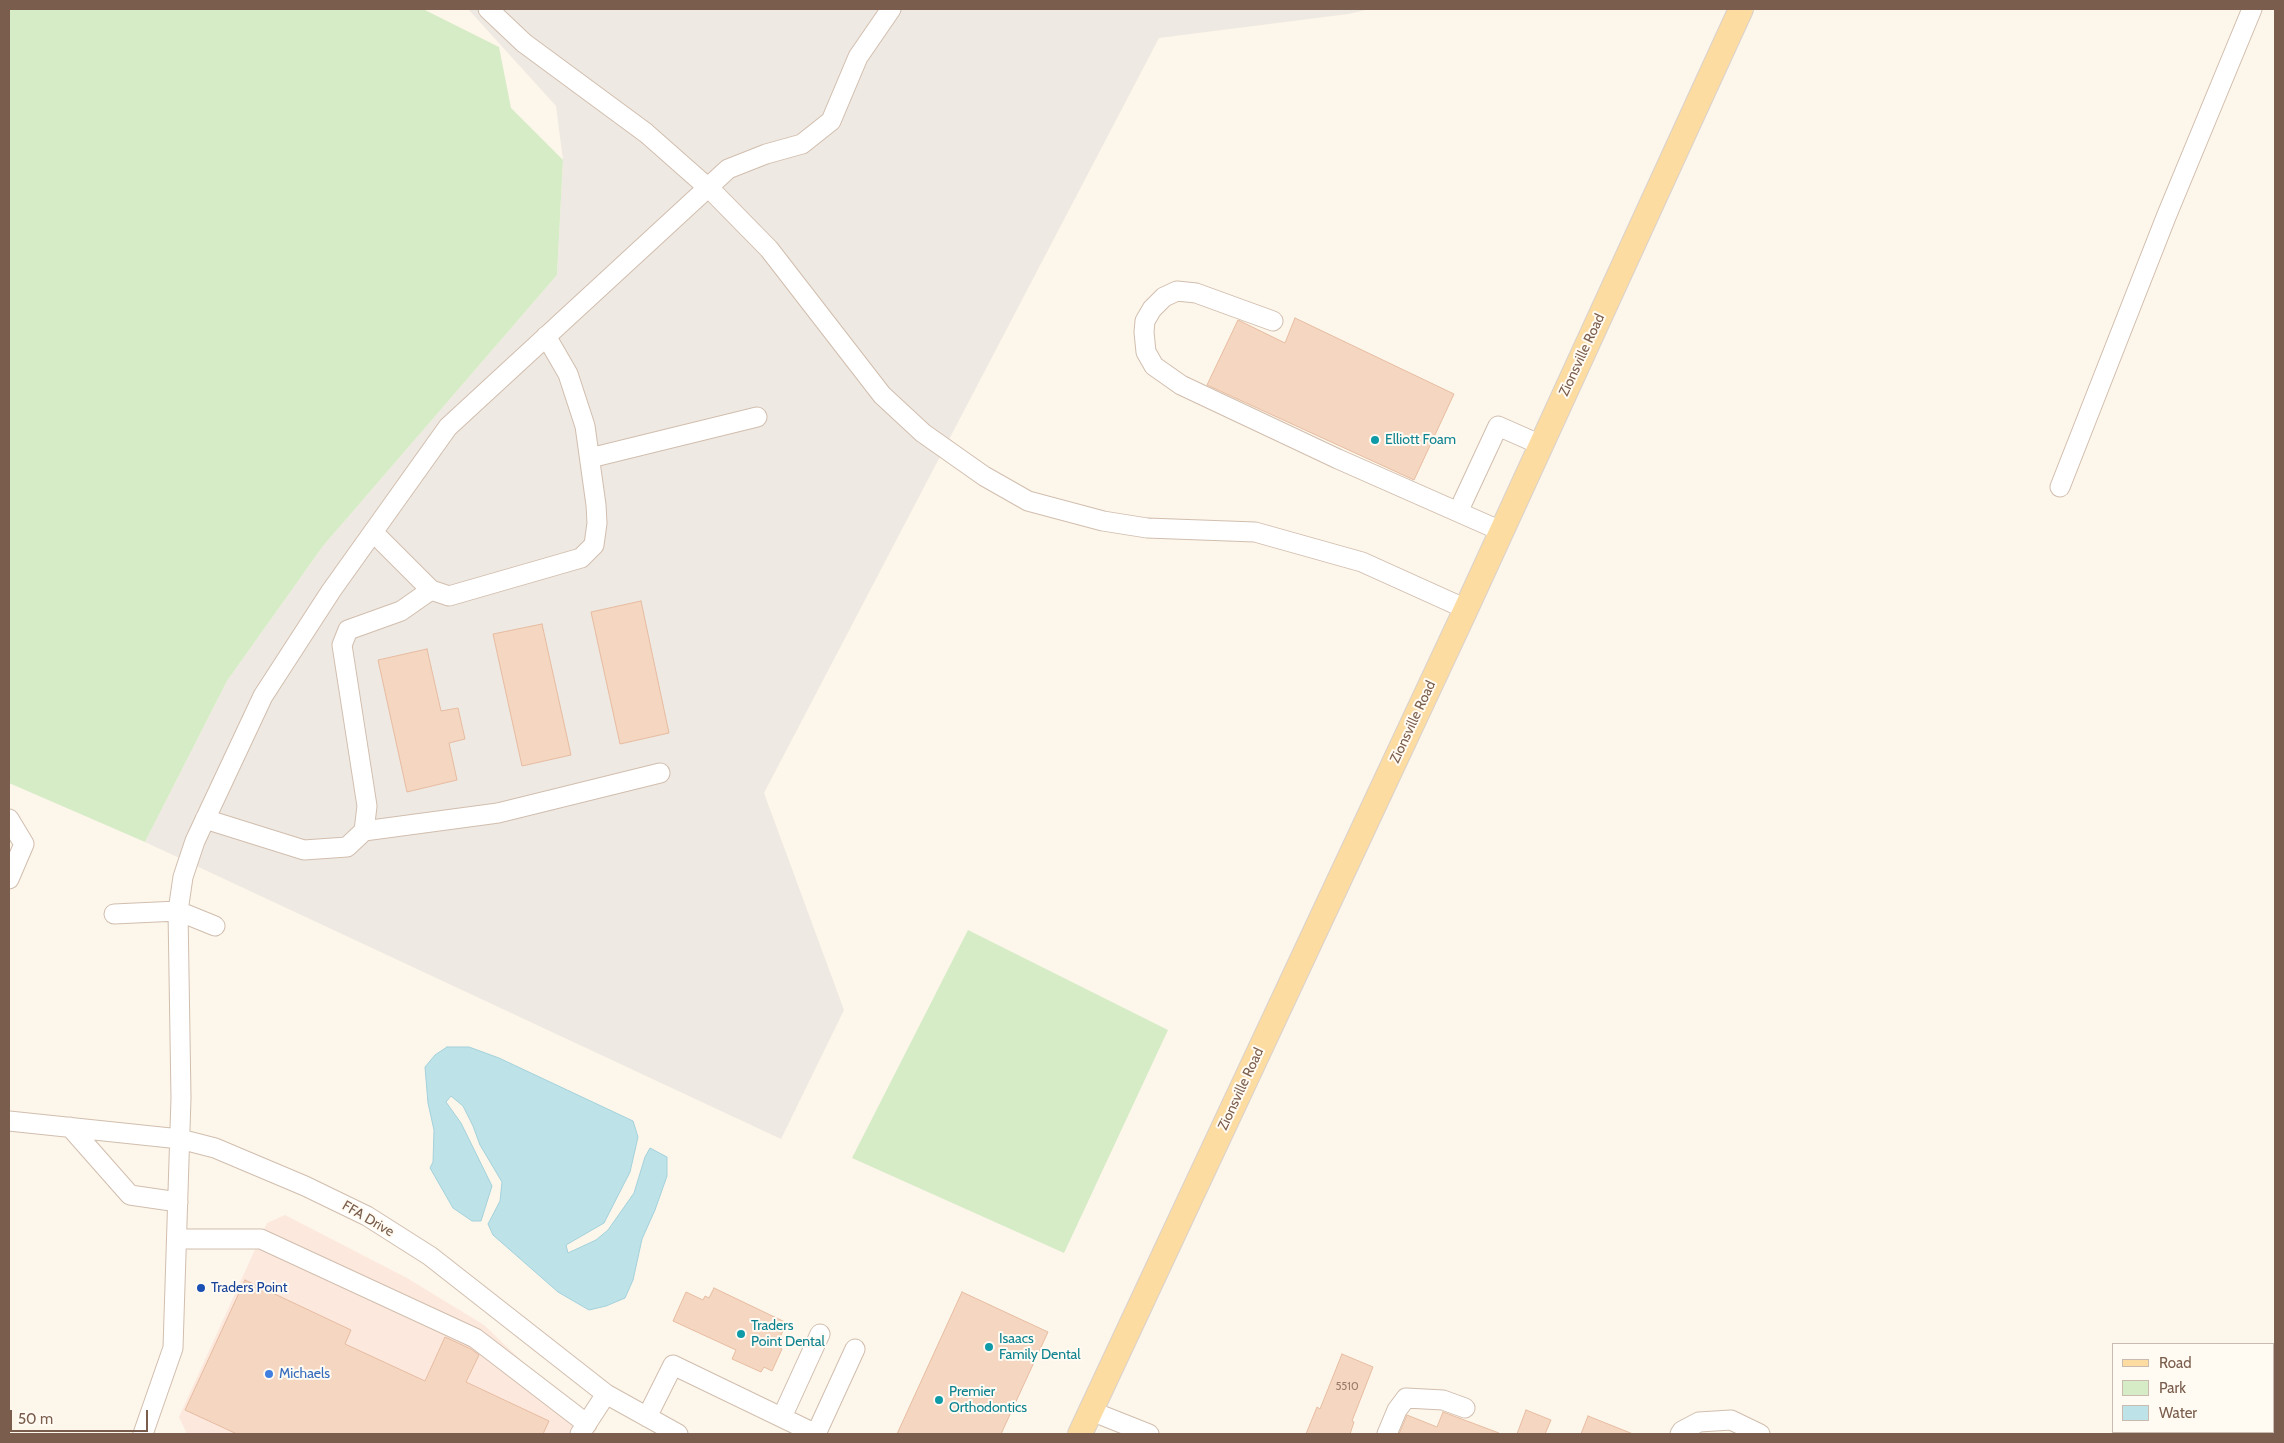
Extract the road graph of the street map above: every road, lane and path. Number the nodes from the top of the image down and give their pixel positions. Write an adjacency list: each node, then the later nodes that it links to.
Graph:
1 (488, 9): 5 (street)
2 (891, 9): 5 (street)
3 (1741, 9): 9 (main road, Zionsville Road)
4 (2252, 9): 11 (street)
5 (708, 188): 7 (street); 16 (street)
6 (1273, 321): 12 (street)
7 (546, 336): 10 (street); 14 (street)
8 (757, 417): 10 (street)
9 (1541, 445): 12 (street); 13 (main road, Zionsville Road)
10 (590, 458): 15 (street)
11 (2060, 487)
12 (1458, 512): 13 (street)
13 (1501, 531): 16 (main road, Zionsville Road)
14 (373, 532): 15 (street); 19 (street)
15 (431, 590): 20 (street)
16 (1466, 609): 34 (main road, Zionsville Road)
17 (660, 773): 20 (street)
18 (9, 819): 21 (street)
19 (205, 819): 20 (street); 22 (street)
20 (364, 831)
21 (9, 879)
22 (178, 911): 23 (street); 24 (street); 27 (street)
23 (114, 914)
24 (215, 926)
25 (9, 1120): 26 (street, FFA Drive)
26 (70, 1127): 27 (street, FFA Drive); 28 (street)
27 (180, 1139): 28 (street); 32 (street, FFA Drive)
28 (178, 1202): 29 (street)
29 (177, 1239): 37 (street); 38 (street)
30 (820, 1334): 36 (street)
31 (855, 1349): 40 (street)
32 (606, 1394): 35 (street, FFA Drive); 37 (street)
33 (1464, 1408): 43 (street)
34 (1091, 1412): 41 (main road, Zionsville Road); 42 (street)
35 (647, 1417): 36 (street); 39 (street, FFA Drive)
36 (782, 1417): 40 (street)
37 (584, 1429)
38 (143, 1434)
39 (678, 1434)
40 (816, 1434)
41 (1080, 1434)
42 (1149, 1434)
43 (1387, 1434)
44 (1680, 1434): 45 (street)
45 (1760, 1434)

